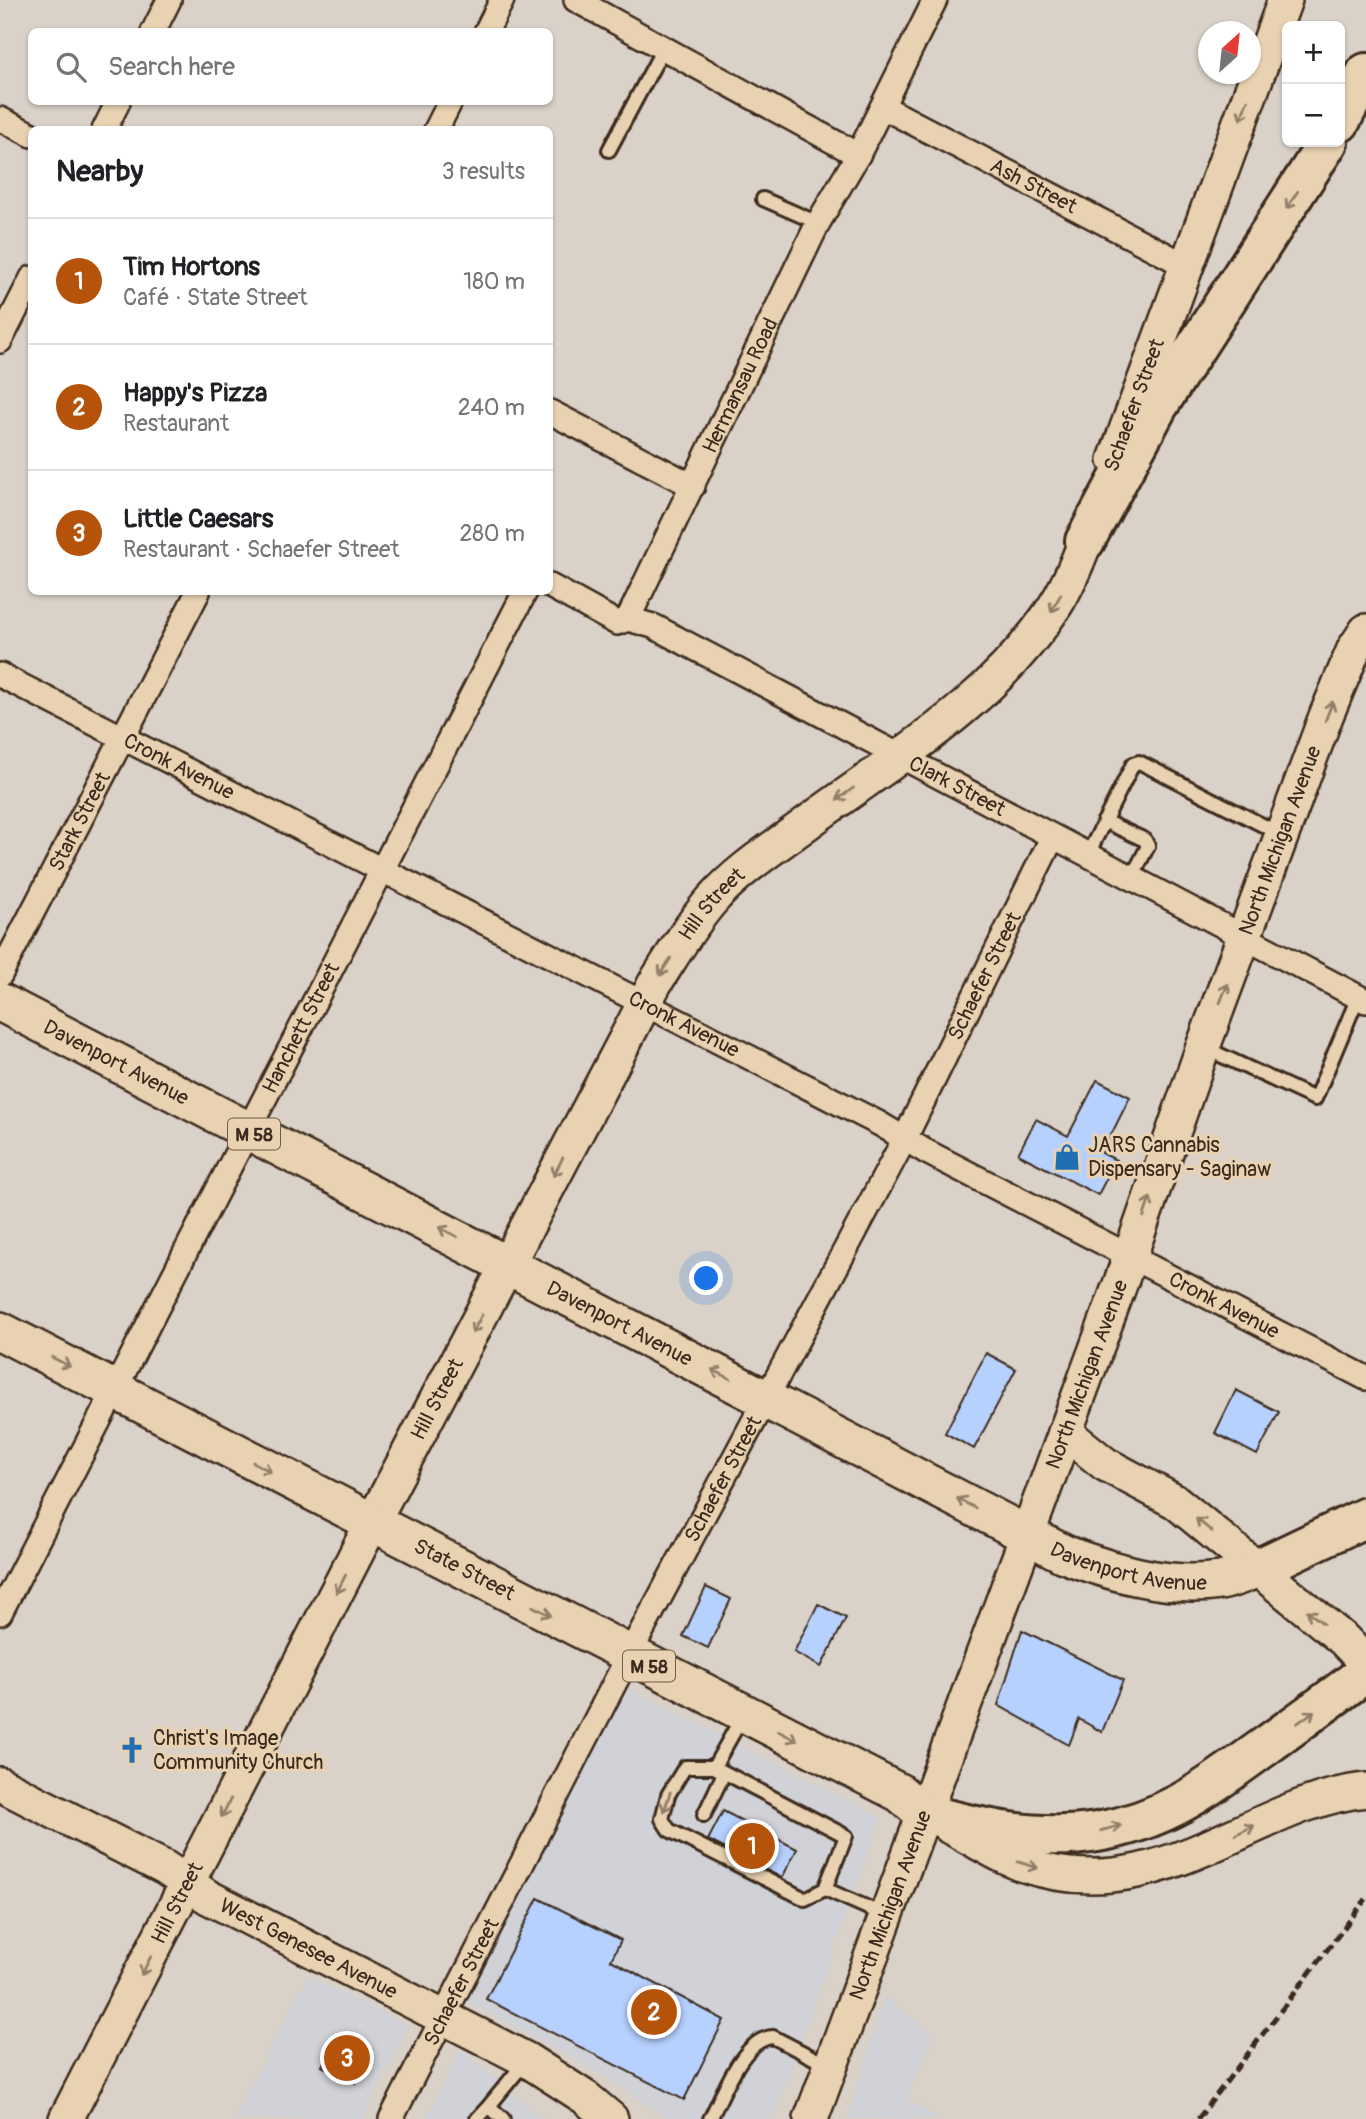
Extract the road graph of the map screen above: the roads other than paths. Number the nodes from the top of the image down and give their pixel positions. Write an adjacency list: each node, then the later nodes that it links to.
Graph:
1 (169, 0): 6 (street)
2 (502, 0): 7 (street)
3 (576, 0): 8 (street)
4 (935, 0): 12 (street)
5 (1285, 0): 23 (main road, Schaefer Street, one-way to 23)
6 (155, 28)
7 (488, 28)
8 (664, 47): 19 (lane); 20 (street)
9 (1366, 73): 13 (highway)
10 (116, 105): 15 (street)
11 (448, 105): 16 (street)
12 (883, 107): 20 (street, Hermansau Road); 23 (street, Ash Street)
13 (1345, 113)
14 (0, 119): 17 (street)
15 (106, 126)
16 (438, 126)
17 (28, 133)
18 (1325, 147): 29 (highway, one-way to 29)
19 (609, 149)
20 (858, 155): 22 (street, Hermansau Road)
21 (763, 199): 22 (lane)
22 (818, 223): 28 (street, Hermansau Road)
23 (1185, 265): 29 (main road, Schaefer Street)
24 (28, 296): 25 (street)
25 (24, 315): 26 (street)
26 (0, 341)
27 (553, 414): 28 (street)
28 (693, 486): 33 (street, Hermansau Road)
29 (1085, 541): 37 (main road, Schaefer Street, one-way to 37)
30 (553, 588): 33 (street, Clark Street)
31 (196, 595): 36 (street, Stark Street)
32 (523, 595): 42 (street, Hanchett Street)
33 (628, 619): 37 (street, Clark Street)
34 (1366, 631): 39 (main road, North Michigan Avenue, one-way to 34)
35 (0, 675): 36 (street, Cronk Avenue)
36 (123, 737): 42 (street, Cronk Avenue); 45 (street, Stark Street)
37 (901, 755): 40 (street, Clark Street); 48 (main road, Hill Street, one-way to 48)
38 (1104, 821): 39 (lane); 41 (lane); 43 (lane)
39 (1283, 835): 44 (main road, North Michigan Avenue)
40 (1052, 838): 41 (street, Clark Street); 51 (street, Schaefer Street)
41 (1087, 856): 43 (street, Clark Street)
42 (382, 871): 48 (street, Cronk Avenue); 50 (street, Hanchett Street)
43 (1131, 879): 44 (street, Clark Street)
44 (1246, 938): 46 (street, Clark Street); 49 (main road, North Michigan Avenue, one-way to 44)
45 (0, 975)
46 (1362, 999): 49 (lane)
47 (0, 1002): 50 (main road, Davenport Avenue / M 58)
48 (643, 1003): 51 (street, Cronk Avenue); 53 (main road, Hill Street, one-way to 53)
49 (1203, 1046): 52 (main road, North Michigan Avenue, one-way to 49)
50 (247, 1131): 53 (main road, Davenport Avenue / M 58, one-way to 50); 56 (street, Hanchett Street)
51 (904, 1140): 52 (street, Cronk Avenue); 57 (street, Schaefer Street)
52 (1129, 1258): 55 (street, Cronk Avenue); 58 (main road, North Michigan Avenue)
53 (509, 1263): 57 (main road, Davenport Avenue / M 58, one-way to 53); 60 (main road, Hill Street, one-way to 60)
54 (0, 1331): 56 (main road, State Street / M 58, one-way to 56)
55 (1366, 1378)
56 (114, 1390): 60 (main road, State Street / M 58, one-way to 60); 63 (street, Hanchett Street)
57 (766, 1397): 61 (main road, Davenport Avenue / M 58, one-way to 57); 64 (street, Schaefer Street)
58 (1065, 1433): 61 (main road, North Michigan Avenue); 62 (main road, Davenport Avenue, one-way to 58)
59 (1366, 1517): 62 (highway)
60 (372, 1523): 64 (main road, State Street / M 58, one-way to 64); 73 (main road, Hill Street, one-way to 73)
61 (1026, 1535): 62 (main road, Davenport Avenue / M 58); 71 (main road, North Michigan Avenue)
62 (1256, 1569): 65 (main road, Davenport Avenue, one-way to 62)
63 (0, 1614)
64 (629, 1655): 67 (main road, State Street / M 58); 76 (street, Schaefer Street)
65 (1366, 1663)
66 (1353, 1683): 71 (highway, one-way to 66)
67 (744, 1713): 68 (lane); 71 (main road, State Street / M 58, one-way to 71)
68 (719, 1770): 72 (lane); 74 (lane); 74 (lane, one-way to 74)
69 (0, 1784): 73 (main road, West Genesee Avenue)
70 (1366, 1790): 71 (main road, one-way to 70)
71 (923, 1813): 75 (main road, North Michigan Avenue)
72 (704, 1815)
73 (188, 1884): 76 (main road, West Genesee Avenue); 80 (main road, Hill Street, one-way to 80)
74 (825, 1889): 75 (lane)
75 (885, 1916): 78 (main road, North Michigan Avenue)
76 (444, 2016): 77 (main road, West Genesee Avenue); 81 (street, Schaefer Street)
77 (527, 2060): 79 (lane); 84 (main road, West Genesee Avenue)
78 (830, 2067): 85 (lane); 86 (main road, North Michigan Avenue)
79 (489, 2106): 82 (lane); 83 (lane)
80 (66, 2119)
81 (391, 2119)
82 (477, 2119)
83 (503, 2119)
84 (611, 2119)
85 (710, 2119)
86 (811, 2119)

